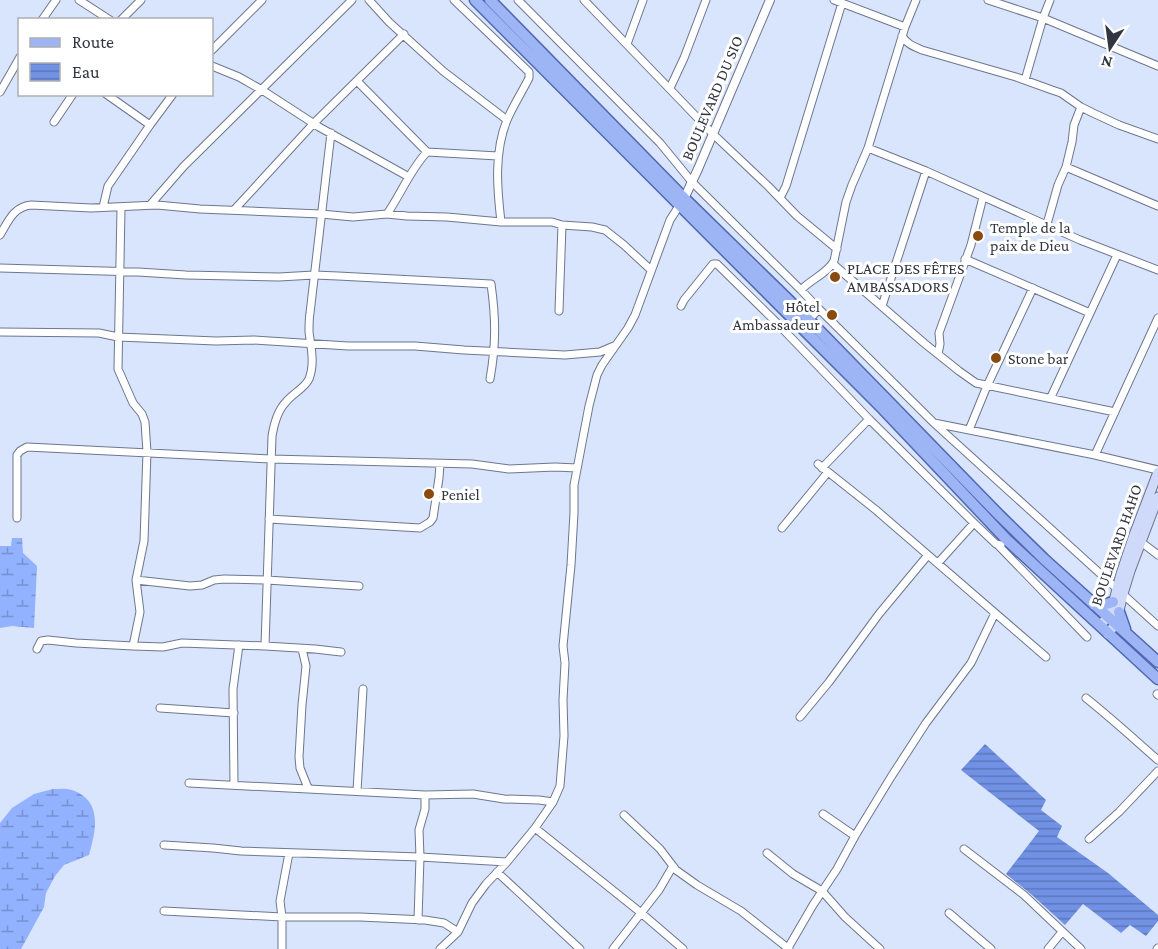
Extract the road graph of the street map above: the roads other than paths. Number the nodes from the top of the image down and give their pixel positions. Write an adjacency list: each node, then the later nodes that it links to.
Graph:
1 (56, 0): 20 (street)
2 (79, 0): 21 (street)
3 (141, 0): 22 (street)
4 (262, 0): 28 (street)
5 (352, 0): 35 (street)
6 (369, 0): 25 (street)
7 (454, 0): 41 (street)
8 (475, 0): 57 (main road)
9 (490, 0): 57 (main road)
10 (518, 0): 54 (street)
11 (584, 0): 27 (street)
12 (643, 0): 27 (street)
13 (706, 0): 34 (street)
14 (770, 0): 46 (street, BOULEVARD DU SIO)
15 (834, 0): 19 (street)
16 (916, 0): 24 (street)
17 (988, 0): 23 (street)
18 (1050, 0): 23 (street)
19 (842, 3): 24 (street); 55 (street)
20 (43, 18)
21 (107, 18)
22 (123, 18)
23 (1043, 18): 31 (street); 32 (street)
24 (904, 27): 26 (street)
25 (404, 34): 33 (street); 41 (street)
26 (902, 36): 32 (street); 48 (street)
27 (627, 44): 34 (street)
28 (213, 49)
29 (18, 60): 36 (street)
30 (213, 66): 35 (street)
31 (1158, 66)
32 (1025, 80): 40 (street)
33 (357, 81): 43 (street); 49 (street)
34 (670, 88): 46 (street)
35 (262, 90): 43 (street); 58 (street)
36 (0, 92)
37 (72, 96): 42 (street)
38 (109, 96): 44 (street)
39 (171, 96): 44 (street)
40 (1081, 107): 47 (street); 51 (street)
41 (507, 120): 50 (street)
42 (54, 122)
43 (314, 123): 45 (street); 62 (street)
44 (150, 124): 60 (street)
45 (332, 133): 53 (street); 63 (street)
46 (713, 134): 54 (street, BOULEVARD DU SIO); 55 (street)
47 (1158, 138)
48 (868, 148): 52 (street); 69 (street)
49 (427, 152): 50 (street); 53 (street)
50 (498, 156): 65 (street)
51 (1066, 167): 59 (street); 66 (street)
52 (926, 171): 56 (street); 81 (street)
53 (409, 177): 64 (street)
54 (693, 182): 57 (street, BOULEVARD DU SIO); 79 (street)
55 (780, 198): 69 (street)
56 (983, 198): 66 (street); 71 (street)
57 (682, 202): 74 (street); 84 (main road); 87 (main road)
58 (150, 205): 61 (street); 62 (street)
59 (1158, 206)
60 (103, 207): 61 (street); 68 (street)
61 (121, 207): 76 (street)
62 (234, 210): 63 (street)
63 (321, 214): 64 (street); 77 (street)
64 (387, 214): 65 (street)
65 (501, 222): 67 (street)
66 (1047, 224): 70 (street)
67 (562, 225): 74 (street); 83 (street)
68 (0, 236)
69 (837, 249): 72 (street)
70 (1118, 255): 75 (street); 85 (street)
71 (965, 259): 78 (street); 94 (street)
72 (833, 264): 79 (street); 81 (street)
73 (0, 268): 76 (street)
74 (651, 270): 92 (street)
75 (1158, 270)
76 (120, 272): 77 (street); 90 (street)
77 (314, 275): 91 (street); 93 (street)
78 (1034, 288): 85 (street); 96 (street)
79 (801, 290): 82 (street)
80 (681, 306): 88 (street)
81 (882, 306): 94 (street)
82 (819, 309): 87 (street); 100 (street)
83 (559, 311)
84 (787, 313): 88 (street); 114 (main road)
85 (1090, 313): 97 (street)
86 (1158, 318): 98 (street)
87 (809, 320): 124 (main road)
88 (776, 322): 99 (street)
89 (0, 332): 90 (street)
90 (118, 336): 91 (street); 102 (street)
91 (311, 343): 93 (street); 104 (street)
92 (615, 346): 93 (street); 106 (street)
93 (495, 351): 95 (street)
94 (938, 354): 96 (street)
95 (490, 379)
96 (987, 386): 97 (street); 101 (street)
97 (1051, 397): 98 (street)
98 (1115, 412): 103 (street)
99 (869, 419): 107 (street); 112 (street)
100 (934, 423): 101 (street); 122 (street)
101 (969, 430): 103 (street)
102 (147, 452): 104 (street); 110 (street); 119 (street)
103 (1095, 454): 108 (street)
104 (271, 459): 105 (street); 111 (street)
105 (440, 464): 106 (street); 111 (street)
106 (577, 468): 150 (street)
107 (823, 468): 113 (street); 116 (street)
108 (1158, 471): 109 (main road, BOULEVARD HAHO)
109 (1154, 499): 115 (main road, BOULEVARD HAHO); 122 (main road, BOULEVARD HAHO)
110 (17, 518)
111 (269, 519): 120 (street)
112 (974, 523): 114 (street); 118 (street)
113 (782, 528)
114 (1002, 542): 125 (main road); 128 (street)
115 (1140, 542): 117 (street); 122 (main road, BOULEVARD HAHO)
116 (928, 555): 118 (street); 142 (street)
117 (1158, 555)
118 (938, 564): 123 (street)
119 (136, 580): 120 (street); 129 (street)
120 (267, 580): 121 (street); 131 (street)
121 (359, 586)
122 (1120, 591): 124 (main road, BOULEVARD HAHO); 126 (street)
123 (995, 613): 135 (street); 154 (street)
124 (1114, 613): 125 (main road, BOULEVARD HAHO); 127 (main road, BOULEVARD HAHO); 136 (main road)
125 (1100, 626): 127 (main road)
126 (1158, 626)
127 (1108, 634): 137 (main road)
128 (1087, 637)
129 (133, 645): 130 (street); 132 (street)
130 (239, 645): 131 (street); 141 (street)
131 (265, 646): 133 (street)
132 (37, 649)
133 (302, 649): 134 (street); 147 (street)
134 (341, 652)
135 (1046, 657)
136 (1158, 662)
137 (1158, 679)
138 (363, 689): 148 (street)
139 (1086, 698): 143 (street)
140 (159, 708): 141 (street)
141 (234, 713): 146 (street)
142 (800, 717)
143 (1158, 760)
144 (1158, 771): 155 (street)
145 (189, 783): 146 (street)
146 (234, 785): 147 (street)
147 (308, 788): 148 (street)
148 (357, 791): 149 (street)
149 (425, 795): 150 (street); 160 (street)
150 (553, 802): 153 (street)
151 (823, 814): 154 (street)
152 (624, 815): 162 (street)
153 (535, 828): 161 (street); 166 (street)
154 (855, 836): 164 (street)
155 (1089, 839)
156 (164, 846): 158 (street)
157 (964, 849): 171 (street)
158 (289, 853): 160 (street); 168 (street)
159 (767, 853): 164 (street)
160 (420, 857): 161 (street); 169 (street)
161 (507, 862): 163 (street)
162 (673, 866): 166 (street); 177 (street)
163 (498, 872): 170 (street); 174 (street)
164 (822, 891): 177 (street); 178 (street)
165 (164, 911): 168 (street)
166 (640, 912): 175 (street); 176 (street)
167 (948, 913): 179 (street)
168 (282, 917): 169 (street); 172 (street)
169 (418, 920): 170 (street)
170 (458, 932): 173 (street)
171 (1062, 932): 180 (street); 181 (street)
172 (282, 949)
173 (440, 949)
174 (580, 949)
175 (613, 949)
176 (683, 949)
177 (788, 949)
178 (880, 949)
179 (991, 949)
180 (1048, 949)
181 (1081, 949)

